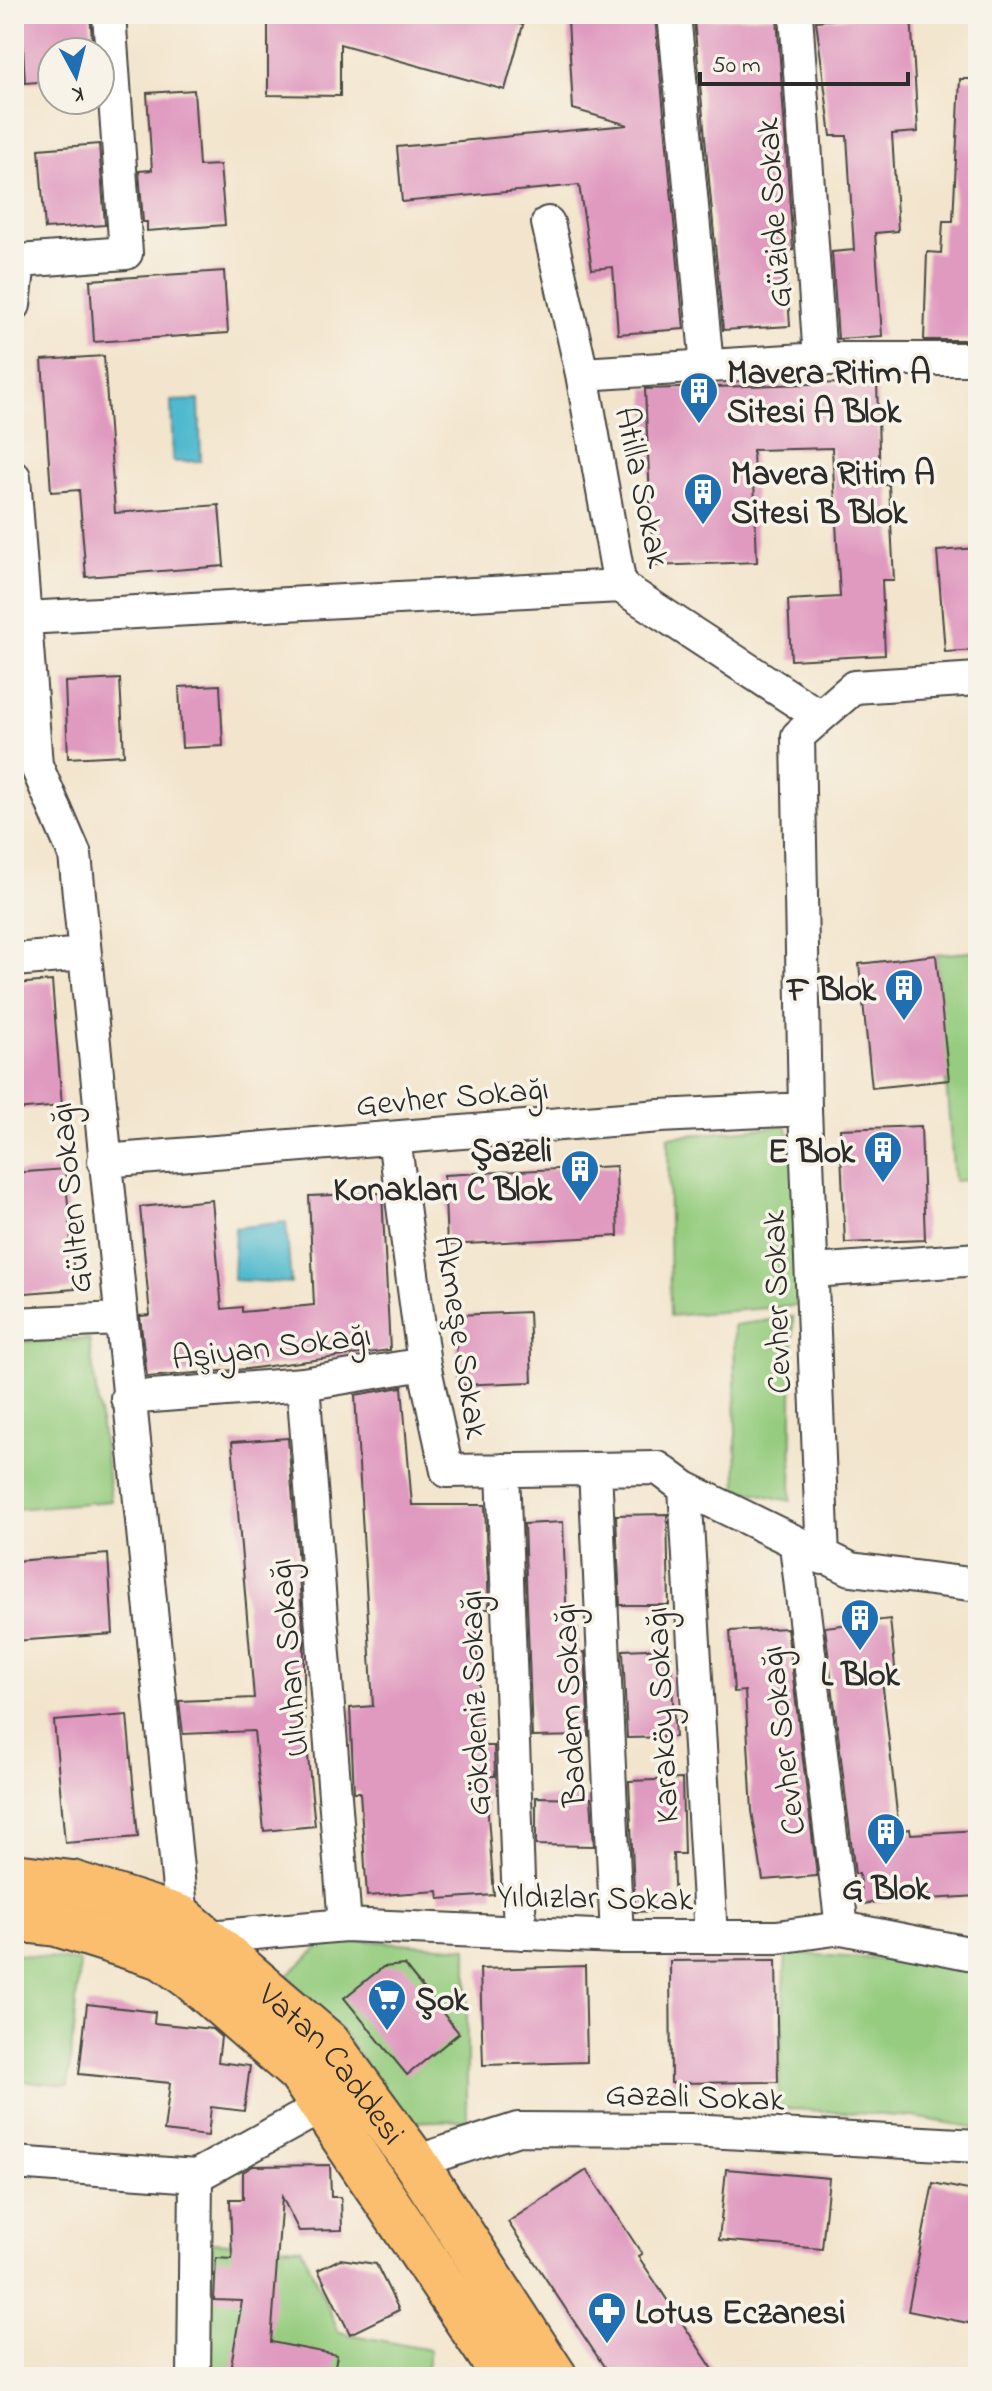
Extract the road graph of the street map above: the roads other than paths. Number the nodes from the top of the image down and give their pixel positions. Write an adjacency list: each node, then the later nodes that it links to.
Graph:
1 (109, 14): 5 (street)
2 (674, 14): 8 (street)
3 (796, 14): 6 (street, Güzide Sokak)
4 (548, 223): 9 (street, Atilla Sokak)
5 (14, 305)
6 (820, 359): 7 (street); 8 (street)
7 (978, 359)
8 (707, 366): 9 (street)
9 (582, 374): 12 (street, Atilla Sokak)
10 (14, 477): 11 (street, Gülten Sokağı)
11 (16, 528): 13 (street, Gülten Sokağı)
12 (620, 586): 13 (street); 15 (street, Atilla Sokak)
13 (25, 618): 16 (street, Gülten Sokağı)
14 (978, 679): 15 (street, Cevher Sokak)
15 (819, 716): 18 (street, Cevher Sokak)
16 (84, 954): 17 (street); 20 (street, Gülten Sokağı)
17 (14, 960)
18 (805, 1109): 19 (street, Gevher Sokağı); 22 (street, Cevher Sokak)
19 (394, 1138): 20 (street, Gevher Sokağı); 25 (street, Akmeşe Sokak)
20 (104, 1161): 23 (street, Gülten Sokağı)
21 (978, 1259): 22 (street)
22 (813, 1271): 31 (street, Cevher Sokak)
23 (119, 1319): 24 (street); 27 (street, Gülten Sokağı)
24 (14, 1324)
25 (424, 1364): 26 (street, Aşiyan Sokağı); 29 (street, Akmeşe Sokak)
26 (303, 1384): 27 (street, Aşiyan Sokağı); 35 (street, Uluhan Sokağı)
27 (127, 1398): 36 (street, Gülten Sokağı)
28 (595, 1469): 29 (street, Akmeşe Sokak); 30 (street, Akmeşe Sokak); 39 (street, Badem Sokağı)
29 (503, 1470): 38 (street, Gökdeniz Sokağı)
30 (685, 1488): 31 (street, Akmeşe Sokak); 40 (street, Karaköy Sokağı)
31 (810, 1552): 32 (street, Akmeşe Sokak); 37 (street, Cevher Sokağı)
32 (978, 1585)
33 (14, 1876): 36 (main road, Vatan Caddesi)
34 (14, 1919): 42 (main road, Vatan Caddesi)
35 (345, 1925): 36 (street, Yıldızlar Sokak); 38 (street, Yıldızlar Sokak)
36 (195, 1928): 44 (main road, Vatan Caddesi)
37 (842, 1928): 40 (street, Yıldızlar Sokak); 41 (street, Yıldızlar Sokak)
38 (520, 1933): 39 (street, Yıldızlar Sokak)
39 (617, 1937): 40 (street, Yıldızlar Sokak)
40 (711, 1937)
41 (978, 1955)
42 (323, 2106): 46 (street); 48 (main road, Vatan Caddesi)
43 (978, 2146): 44 (street, Gazali Sokak)
44 (415, 2162): 49 (main road, Vatan Caddesi)
45 (14, 2163): 46 (street)
46 (196, 2176): 47 (street)
47 (194, 2377)
48 (505, 2377)
49 (555, 2377)

